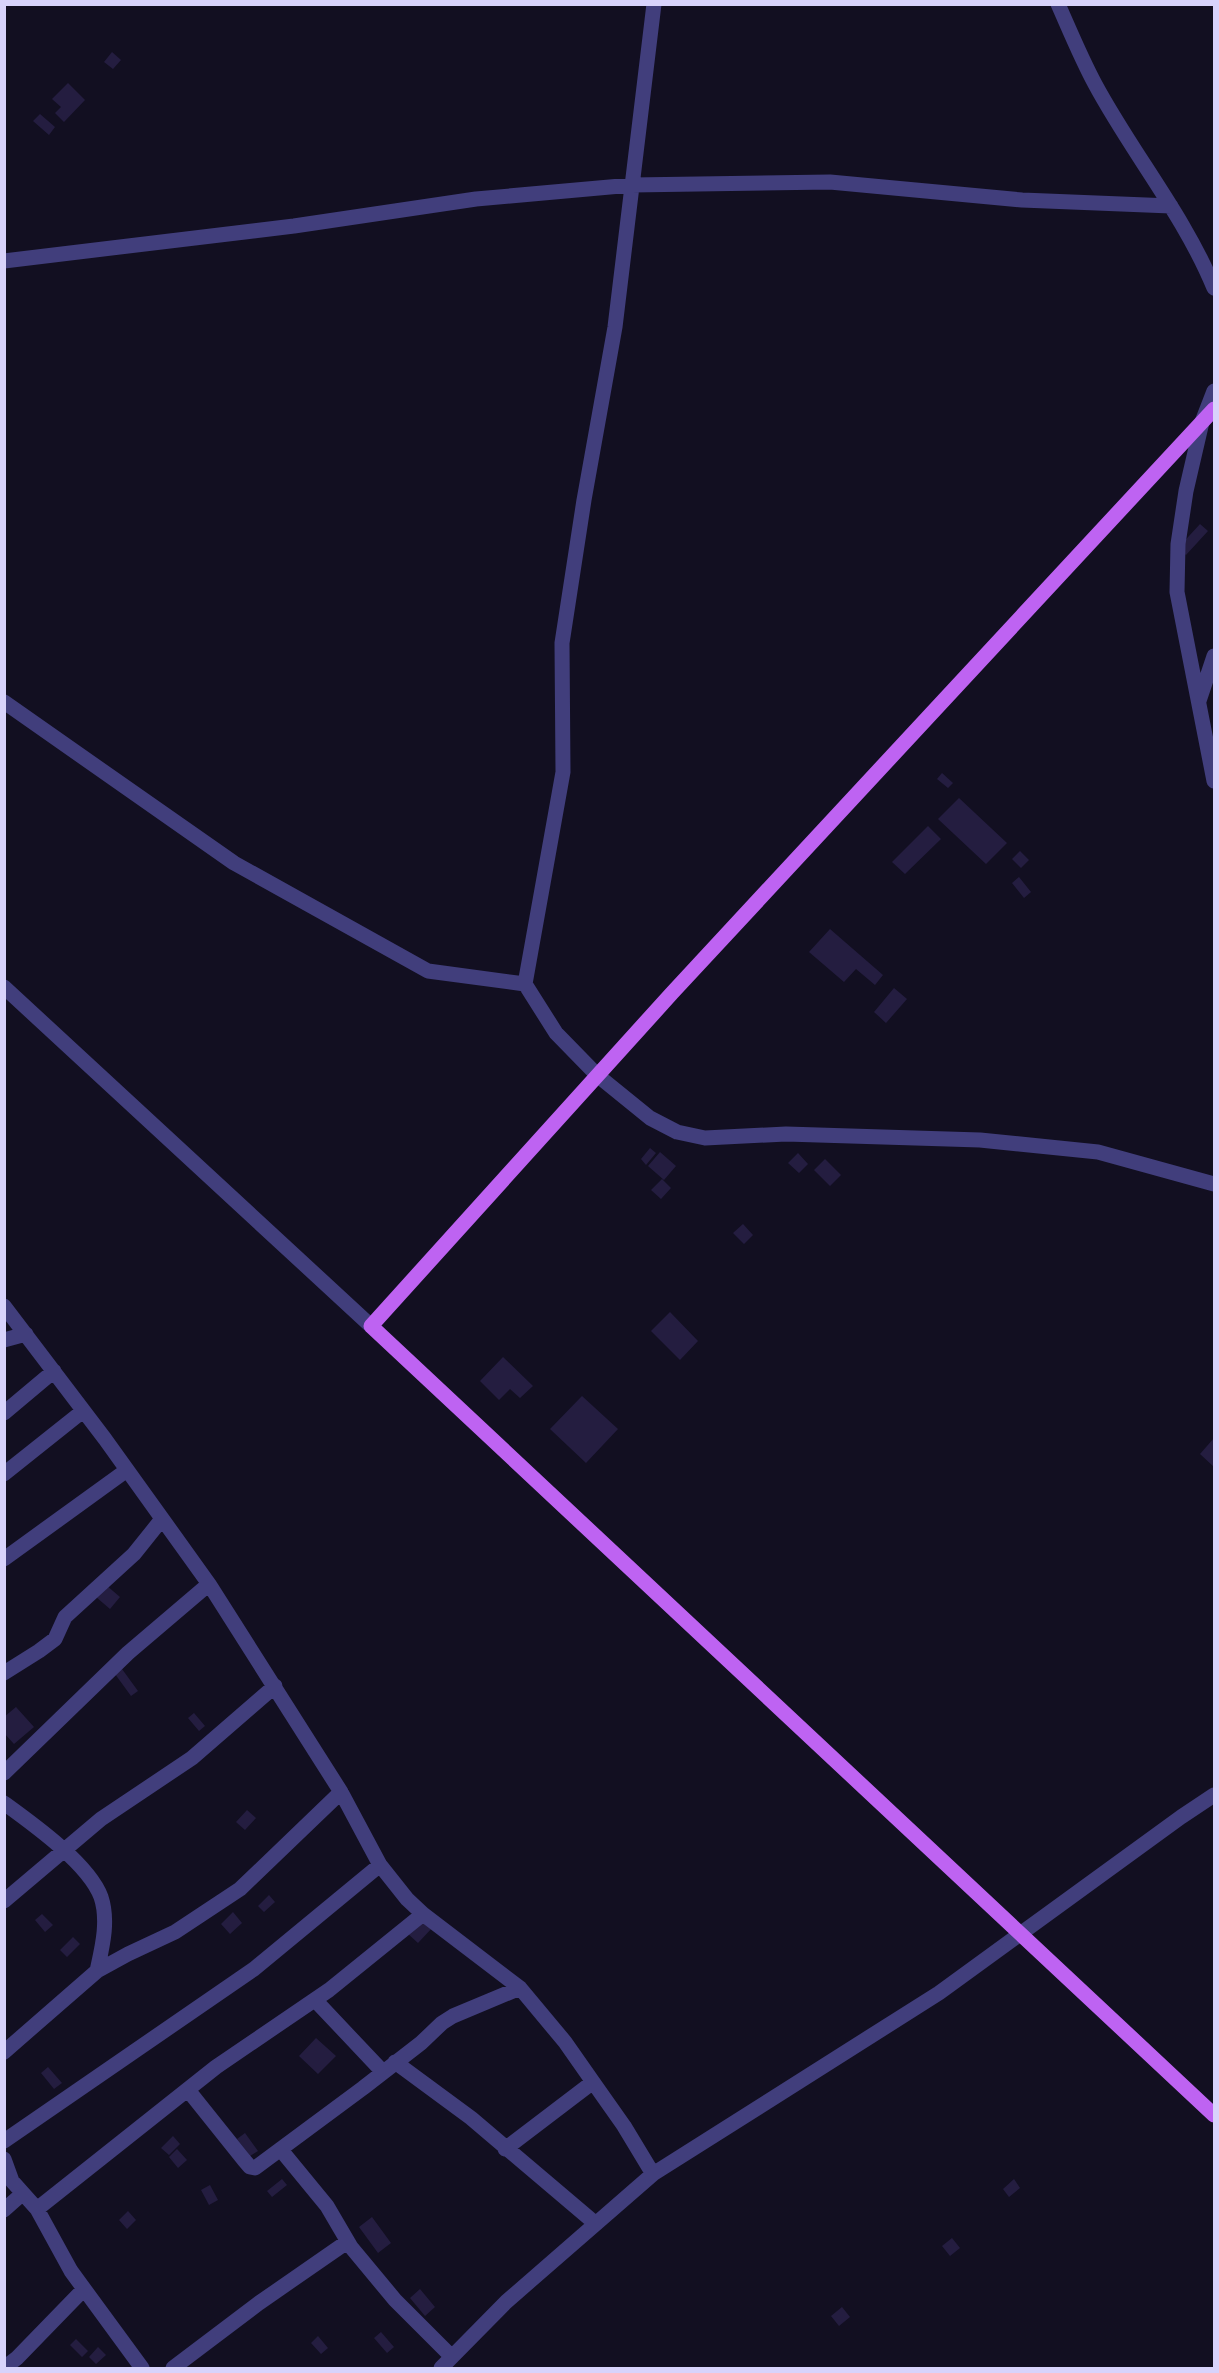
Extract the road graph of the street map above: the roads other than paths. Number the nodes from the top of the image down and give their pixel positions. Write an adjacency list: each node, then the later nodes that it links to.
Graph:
1 (654, 4): 3 (street)
2 (1058, 4): 4 (street)
3 (632, 185): 4 (street); 5 (street); 15 (street)
4 (1171, 206): 6 (street)
5 (4, 261)
6 (1215, 288)
7 (1215, 391): 9 (street)
8 (1215, 409): 9 (main road)
9 (1202, 422): 12 (street); 17 (main road)
10 (1215, 656): 12 (street)
11 (4, 702): 15 (street)
12 (1199, 703): 13 (street)
13 (1210, 731): 14 (street)
14 (1215, 781)
15 (525, 984): 17 (street)
16 (6, 990): 20 (street)
17 (597, 1075): 18 (street); 20 (main road)
18 (1215, 1184)
19 (4, 1306): 21 (street)
20 (371, 1326): 41 (main road)
21 (26, 1334): 22 (street); 23 (street)
22 (4, 1340)
23 (54, 1371): 24 (street); 25 (street)
24 (83, 1411): 26 (street); 27 (street)
25 (4, 1413)
26 (127, 1470): 28 (street); 29 (street)
27 (4, 1474)
28 (162, 1519): 30 (street); 31 (street)
29 (4, 1559)
30 (209, 1584): 32 (street); 33 (street)
31 (4, 1673)
32 (274, 1686): 34 (street); 37 (street)
33 (4, 1773)
34 (341, 1792): 38 (street); 42 (street)
35 (1215, 1795): 41 (street)
36 (4, 1803): 37 (street)
37 (63, 1849): 39 (street); 42 (street)
38 (380, 1865): 40 (street); 50 (street)
39 (4, 1901)
40 (423, 1914): 43 (street); 44 (street)
41 (1020, 1934): 49 (main road); 54 (street)
42 (98, 1971): 45 (street)
43 (520, 1988): 46 (street); 47 (street)
44 (315, 2000): 46 (street); 48 (street)
45 (4, 2052)
46 (389, 2067): 51 (street); 52 (street)
47 (593, 2082): 51 (street); 54 (street)
48 (188, 2090): 52 (street); 56 (street)
49 (1215, 2115)
50 (4, 2140)
51 (505, 2149): 58 (street)
52 (281, 2150): 59 (street)
53 (4, 2159): 55 (street)
54 (653, 2174): 58 (street)
55 (22, 2194): 56 (street); 57 (street)
56 (37, 2209): 60 (street)
57 (4, 2210)
58 (596, 2224): 61 (street)
59 (347, 2242): 61 (street); 64 (street)
60 (84, 2289): 62 (street); 63 (street)
61 (452, 2357): 65 (street)
62 (4, 2368)
63 (142, 2368)
64 (173, 2368)
65 (441, 2368)

